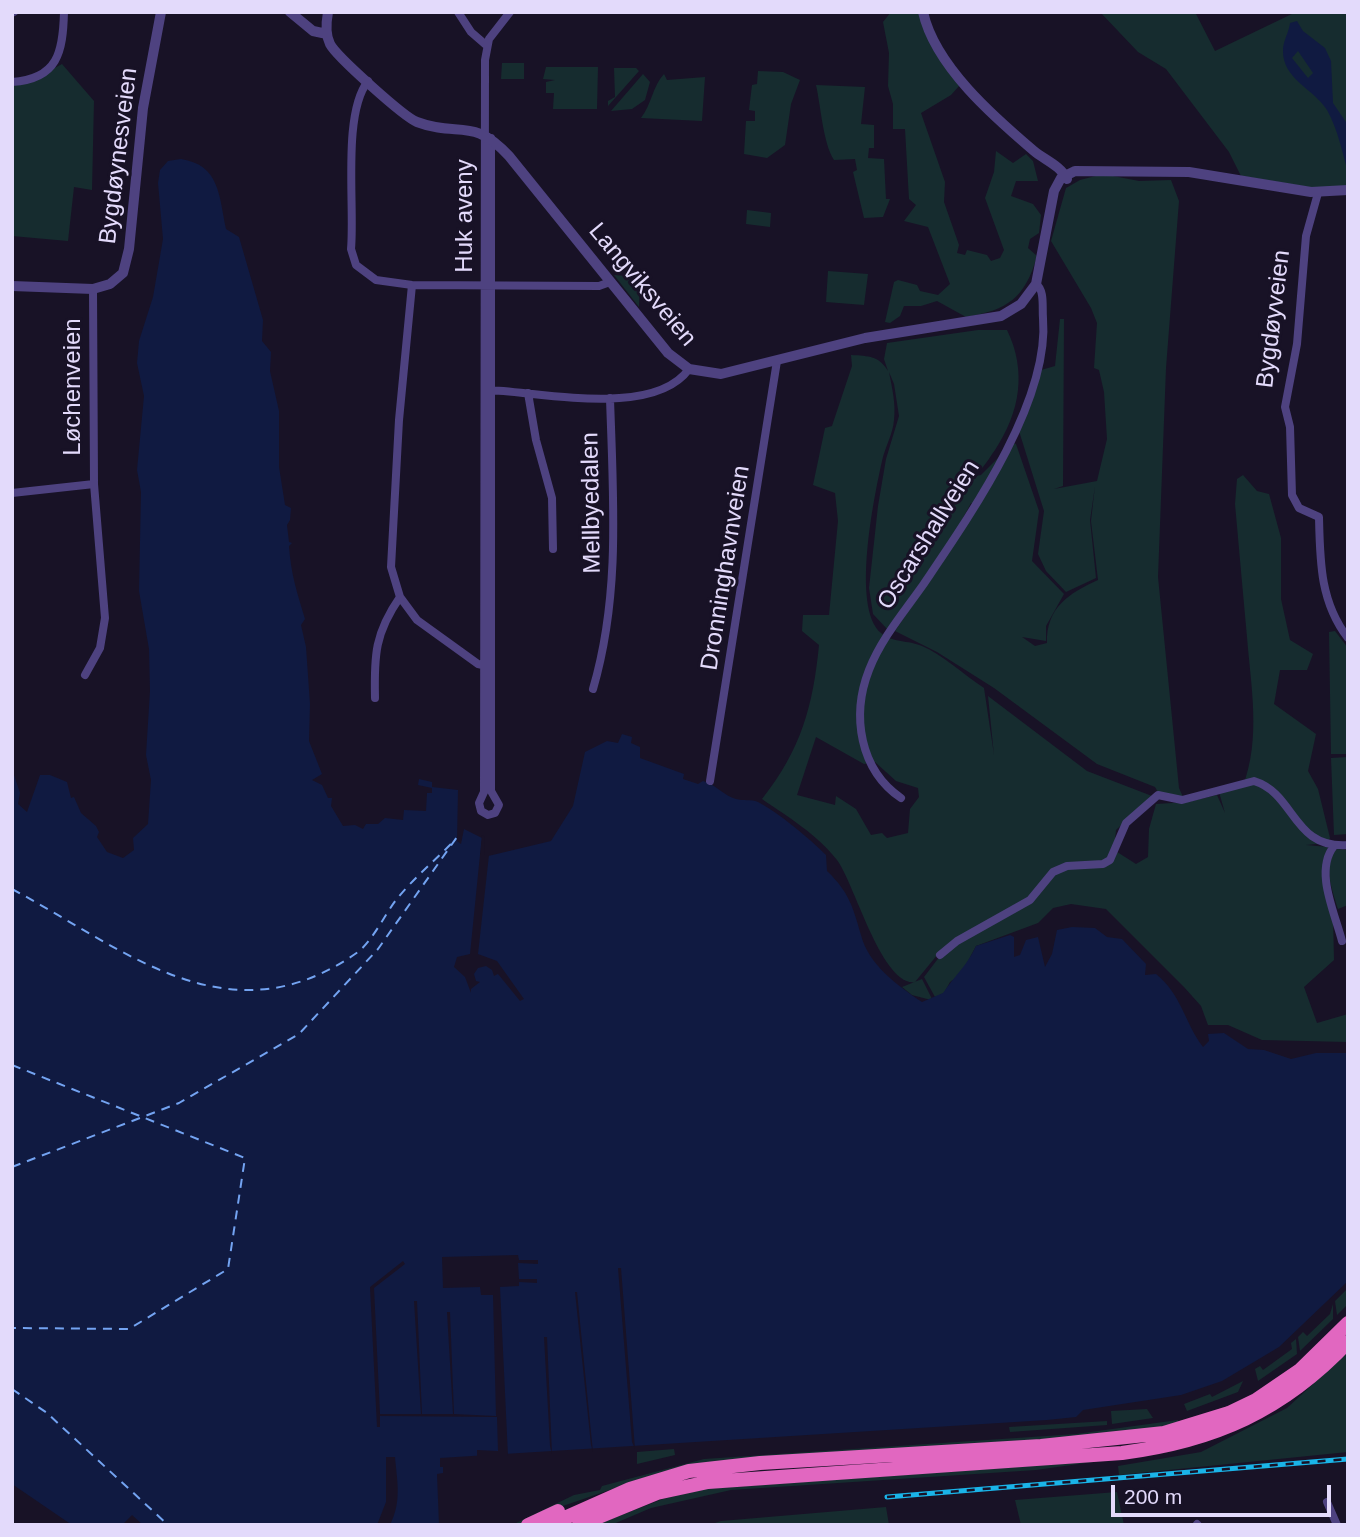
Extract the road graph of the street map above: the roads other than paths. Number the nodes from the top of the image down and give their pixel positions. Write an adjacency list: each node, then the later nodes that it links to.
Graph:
1 (64, 12): 11 (street)
2 (161, 12): 21 (street, Bygdøynesveien)
3 (290, 12): 8 (street)
4 (328, 12): 8 (street)
5 (458, 12): 9 (street)
6 (510, 12): 9 (street)
7 (923, 12): 13 (street)
8 (327, 34): 10 (street)
9 (486, 45): 12 (street, Huk aveny)
10 (368, 81): 12 (street); 18 (street)
11 (12, 82)
12 (488, 135): 16 (street, Langviksveien); 20 (street, Huk aveny)
13 (1065, 178): 15 (street); 17 (street)
14 (1348, 190): 15 (street)
15 (1318, 193): 31 (street, Bygdøyveien)
16 (610, 282): 20 (street); 23 (street, Langviksveien)
17 (1036, 284): 22 (street, Langviksveien); 38 (street, Oscarshallveien)
18 (412, 285): 20 (street); 30 (street)
19 (12, 286): 21 (street)
20 (487, 286): 24 (street, Huk aveny)
21 (93, 289): 27 (street, Løchenveien)
22 (778, 360): 23 (street, Langviksveien); 37 (street, Dronninghavnveien)
23 (689, 369): 26 (street)
24 (487, 390): 25 (street); 32 (street, Huk aveny)
25 (528, 393): 26 (street); 29 (street)
26 (610, 398): 34 (street, Mellbyedalen)
27 (93, 484): 28 (street, Løchenveien); 33 (street, Løchenveien)
28 (12, 493)
29 (553, 549)
30 (400, 597): 32 (street); 35 (street)
31 (1348, 638)
32 (488, 666): 36 (street, Huk aveny)
33 (85, 675)
34 (593, 690)
35 (375, 698)
36 (488, 724): 36 (street, Huk aveny)
37 (710, 780)
38 (901, 799)
39 (1348, 845): 40 (street)
40 (1334, 846): 41 (street); 42 (street)
41 (1342, 941)
42 (940, 955)
43 (1348, 1323): 46 (highway)
44 (1348, 1342): 49 (highway)
45 (1327, 1503): 50 (street)
46 (590, 1506): 47 (highway); 48 (highway)
47 (528, 1525)
48 (549, 1525)
49 (579, 1525)
50 (1337, 1525)

